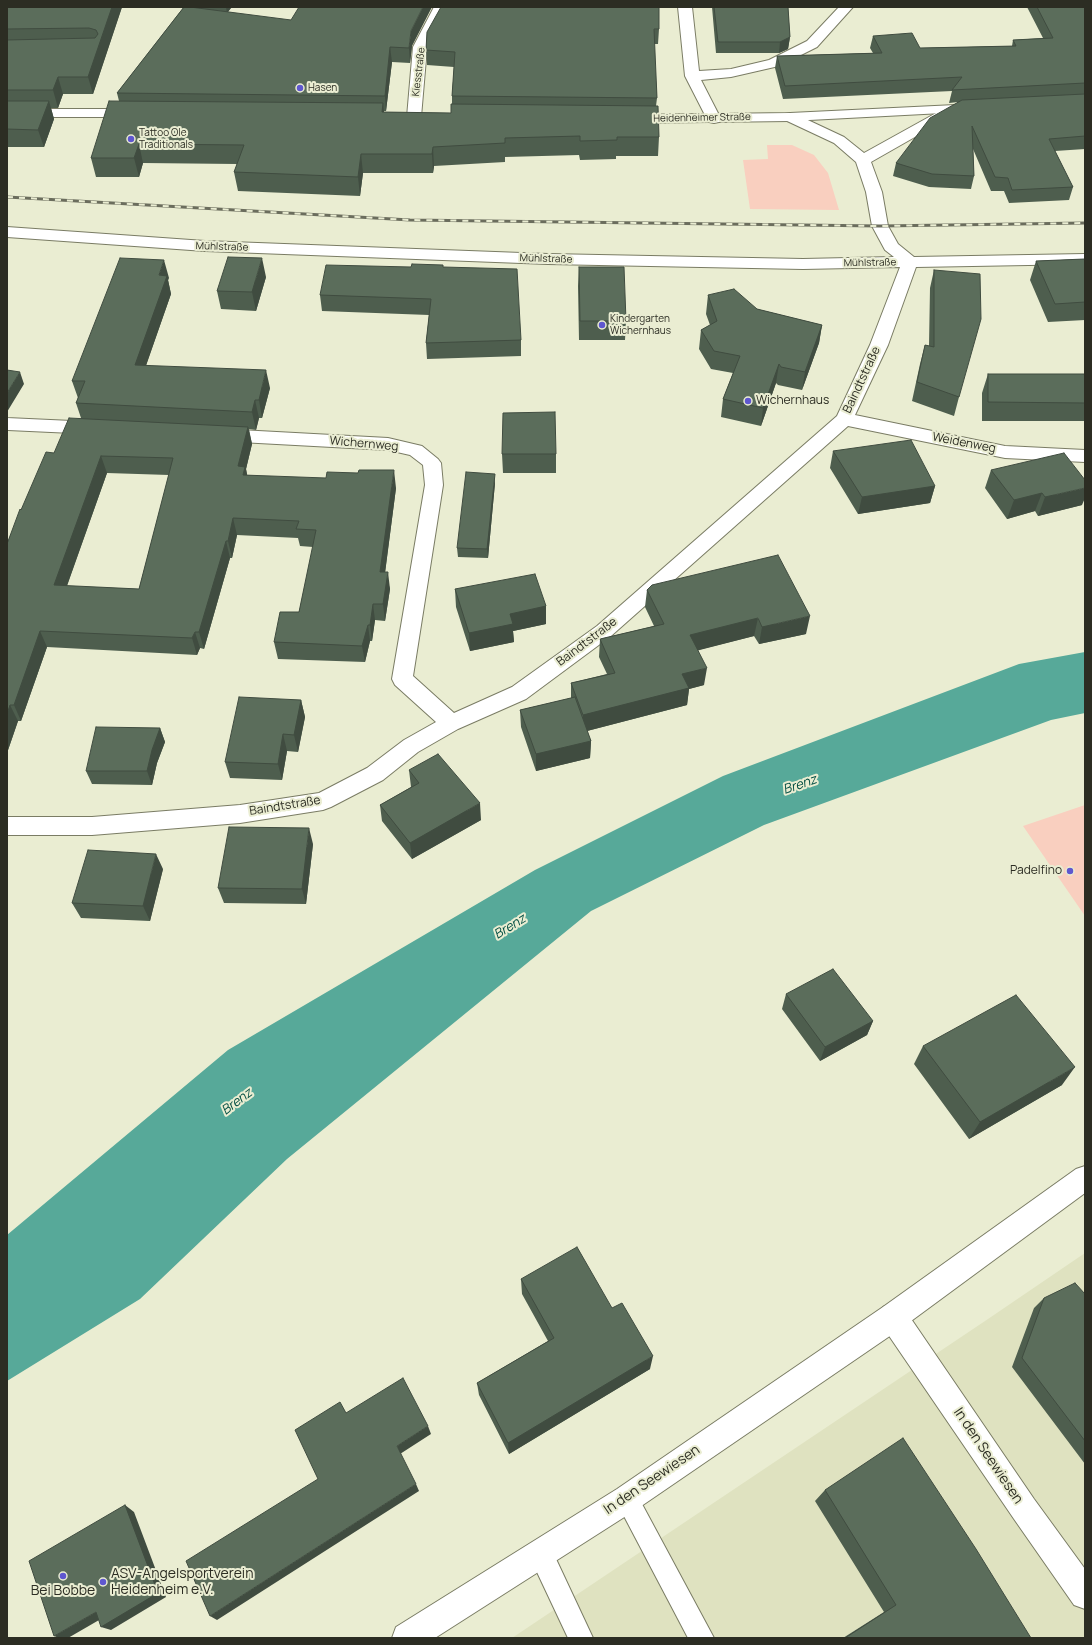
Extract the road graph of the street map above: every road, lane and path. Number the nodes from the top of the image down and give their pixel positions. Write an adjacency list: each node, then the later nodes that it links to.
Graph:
1 (441, 7): 9 (street, Kiesstraße)
2 (685, 7): 4 (street)
3 (846, 7): 4 (street)
4 (692, 76): 11 (street)
5 (992, 107): 6 (street, Heidenheimer Straße)
6 (953, 109): 10 (street, Heidenheimer Straße); 13 (street)
7 (7, 113): 8 (street)
8 (152, 113)
9 (398, 117)
10 (790, 117): 11 (street, Heidenheimer Straße); 13 (street)
11 (714, 118): 12 (street, Heidenheimer Straße)
12 (615, 119)
13 (863, 160): 16 (street)
14 (7, 232): 16 (street, Mühlstraße)
15 (1085, 259): 16 (street, Mühlstraße)
16 (910, 262): 17 (street, Baindtstraße)
17 (844, 419): 21 (street, Weidenweg); 22 (street, Baindtstraße)
18 (8, 424): 19 (street)
19 (108, 429)
20 (202, 434): 22 (street, Wichernweg)
21 (1085, 456)
22 (451, 723): 23 (street, Baindtstraße)
23 (7, 826)
24 (1085, 1178): 25 (street, In den Seewiesen)
25 (893, 1317): 26 (street, In den Seewiesen); 28 (street, In den Seewiesen)
26 (626, 1499): 27 (street, In den Seewiesen); 31 (lane)
27 (540, 1553): 29 (street, In den Seewiesen); 30 (lane)
28 (1085, 1594)
29 (407, 1638)
30 (581, 1638)
31 (702, 1638)

